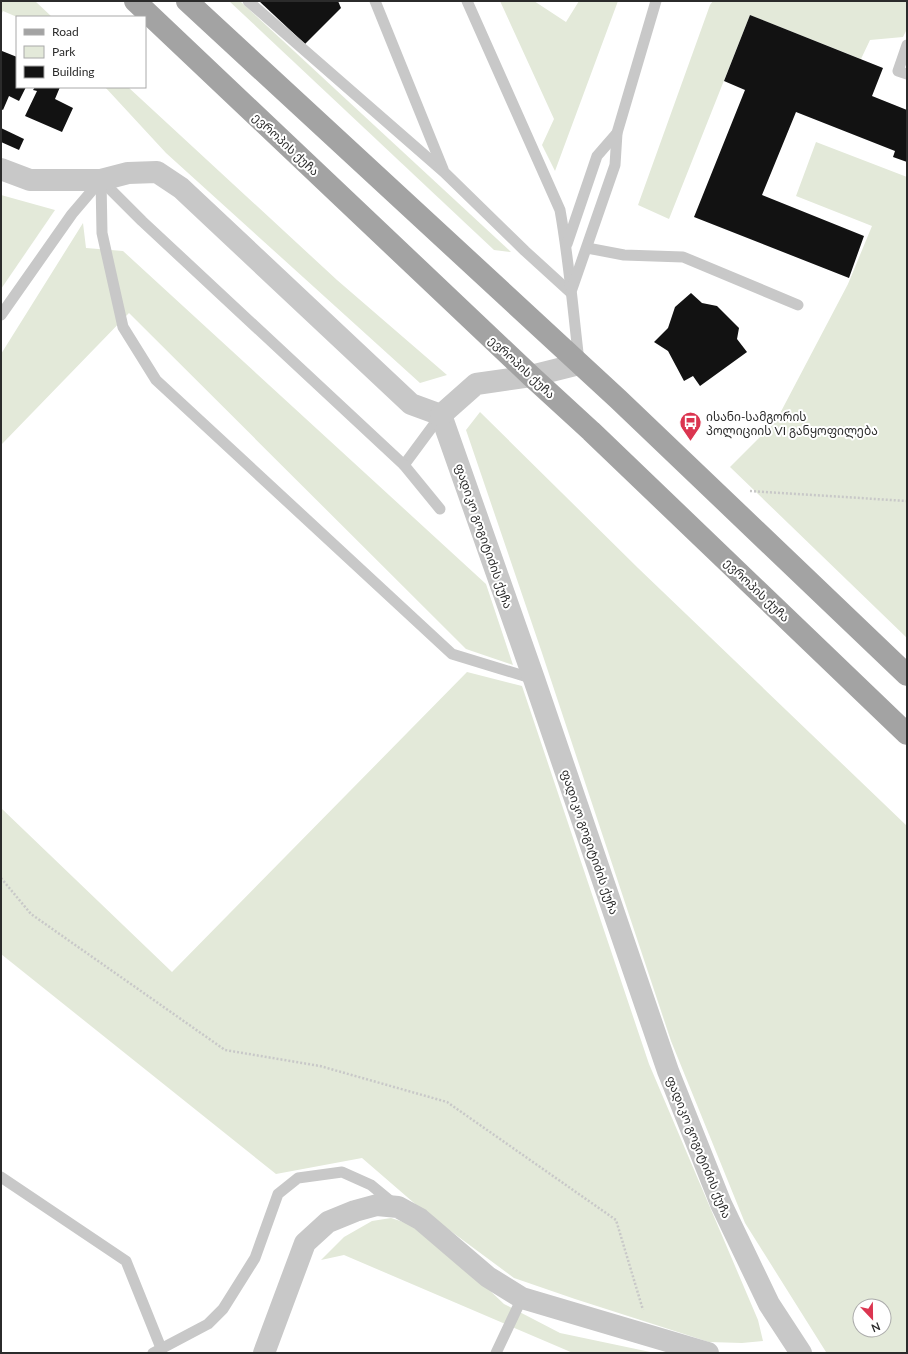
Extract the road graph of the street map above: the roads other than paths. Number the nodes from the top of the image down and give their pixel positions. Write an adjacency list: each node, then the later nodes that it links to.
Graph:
1 (135, 1): 19 (main road, ევროპის ქუჩა)
2 (187, 1): 18 (main road)
3 (248, 1): 11 (lane)
4 (375, 1): 11 (lane)
5 (467, 1): 13 (lane)
6 (656, 1): 9 (lane)
7 (907, 45): 8 (lane)
8 (907, 74)
9 (617, 133): 13 (lane); 14 (lane)
10 (1, 169): 12 (street)
11 (444, 172): 15 (lane)
12 (101, 180): 17 (lane); 20 (street); 21 (lane); 24 (lane)
13 (566, 245): 15 (lane)
14 (587, 248): 15 (lane); 16 (lane)
15 (570, 292): 18 (lane)
16 (798, 304)
17 (1, 315)
18 (579, 364): 19 (street); 23 (main road)
19 (531, 376): 20 (street); 25 (main road, ევროპის ქუჩა)
20 (441, 415): 21 (lane); 24 (street, ფადიკო გოგიტიძის ქუჩა)
21 (404, 465): 22 (lane)
22 (440, 510)
23 (907, 675)
24 (534, 679): 33 (street, ფადიკო გოგიტიძის ქუჩა)
25 (907, 734)
26 (1, 1177): 29 (lane)
27 (398, 1207): 28 (street); 29 (lane); 30 (street)
28 (522, 1298): 31 (lane); 32 (street)
29 (157, 1351)
30 (264, 1353)
31 (496, 1353)
32 (708, 1353)
33 (801, 1353)

